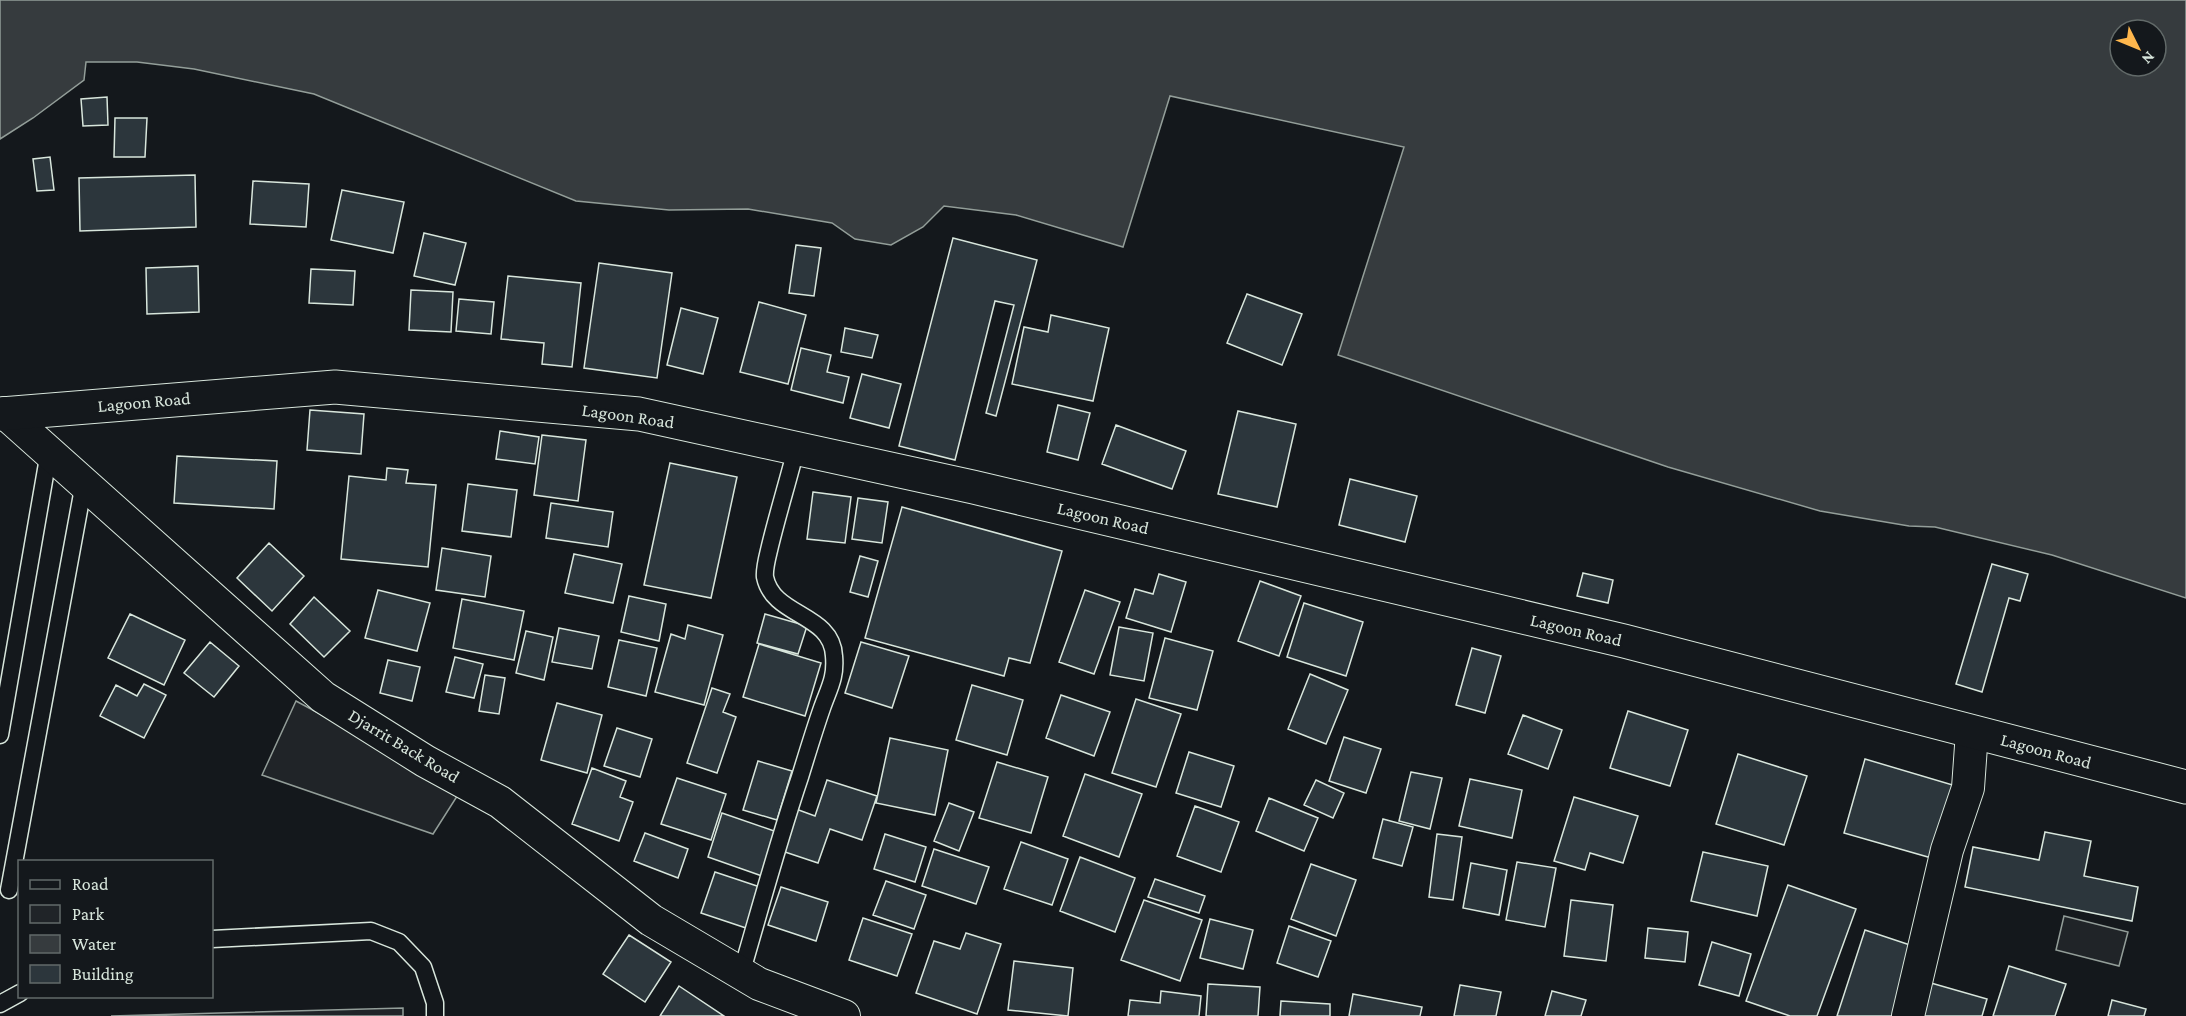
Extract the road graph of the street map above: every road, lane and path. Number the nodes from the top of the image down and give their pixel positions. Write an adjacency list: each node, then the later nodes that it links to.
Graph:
1 (3, 414): 2 (main road, Lagoon Road); 3 (street, Djarrit Back Road)
2 (796, 449): 5 (main road, Lagoon Road); 10 (lane)
3 (49, 452): 4 (street, Djarrit Back Road); 6 (lane)
4 (84, 483): 8 (lane); 10 (street, Djarrit Back Road)
5 (1972, 732): 7 (main road, Lagoon Road); 15 (street)
6 (0, 735)
7 (2186, 787)
8 (10, 891)
9 (213, 939): 13 (lane)
10 (741, 974): 14 (street, Djarrit Back Road)
11 (18, 994): 12 (lane)
12 (0, 1004)
13 (435, 1016)
14 (844, 1016)
15 (1908, 1016)

